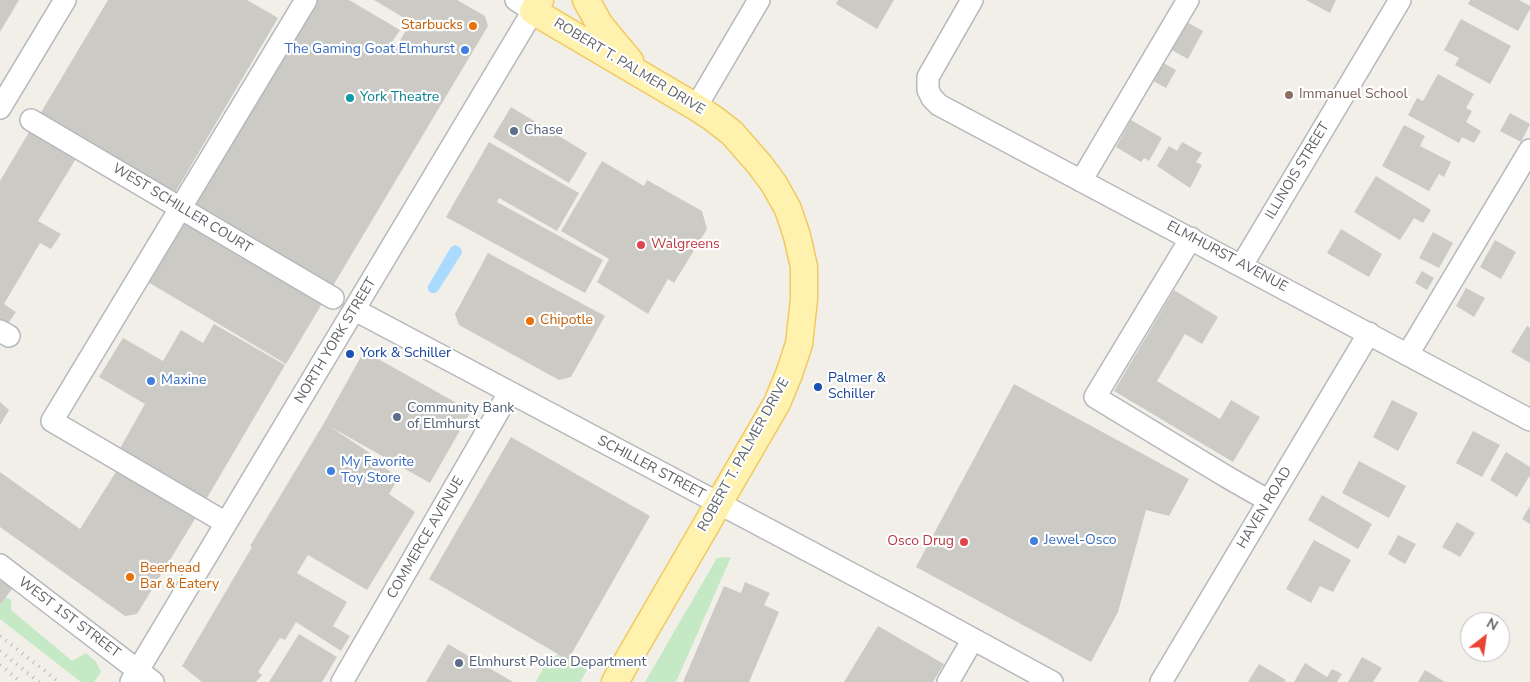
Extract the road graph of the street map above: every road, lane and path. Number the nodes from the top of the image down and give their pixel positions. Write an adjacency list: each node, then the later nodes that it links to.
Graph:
1 (65, 0): 11 (street)
2 (306, 0): 15 (street)
3 (586, 0): 9 (main road)
4 (759, 0): 10 (street)
5 (972, 0): 14 (street, ELMHURST AVENUE)
6 (1188, 0): 14 (street)
7 (1400, 0): 17 (street, ILLINOIS STREET)
8 (530, 4): 9 (main road, ROBERT T. PALMER DRIVE); 19 (street, NORTH YORK STREET)
9 (641, 75): 10 (main road, ROBERT T. PALMER DRIVE)
10 (696, 106): 25 (main road, ROBERT T. PALMER DRIVE)
11 (0, 108)
12 (31, 120): 15 (street, WEST SCHILLER COURT)
13 (1530, 150): 21 (street)
14 (1081, 180): 16 (street, ELMHURST AVENUE)
15 (180, 208): 18 (street, WEST SCHILLER COURT); 26 (street)
16 (1191, 238): 17 (street, ELMHURST AVENUE); 24 (street)
17 (1242, 265): 20 (street, ELMHURST AVENUE)
18 (333, 298)
19 (355, 310): 22 (street, SCHILLER STREET); 26 (street, NORTH YORK STREET)
20 (1369, 333): 21 (street, ELMHURST AVENUE); 24 (street, HAVEN ROAD)
21 (1408, 354): 23 (street, ELMHURST AVENUE)
22 (509, 393): 25 (street, SCHILLER STREET); 30 (street, COMMERCE AVENUE)
23 (1530, 420)
24 (1269, 501): 34 (street, HAVEN ROAD)
25 (718, 503): 28 (street, SCHILLER STREET); 31 (main road, ROBERT T. PALMER DRIVE)
26 (226, 524): 29 (street, NORTH YORK STREET)
27 (0, 565): 29 (street, WEST 1ST STREET)
28 (973, 639): 32 (street); 33 (street, SCHILLER STREET)
29 (141, 678)
30 (342, 682)
31 (615, 682)
32 (948, 682)
33 (1052, 682)
34 (1162, 682)

